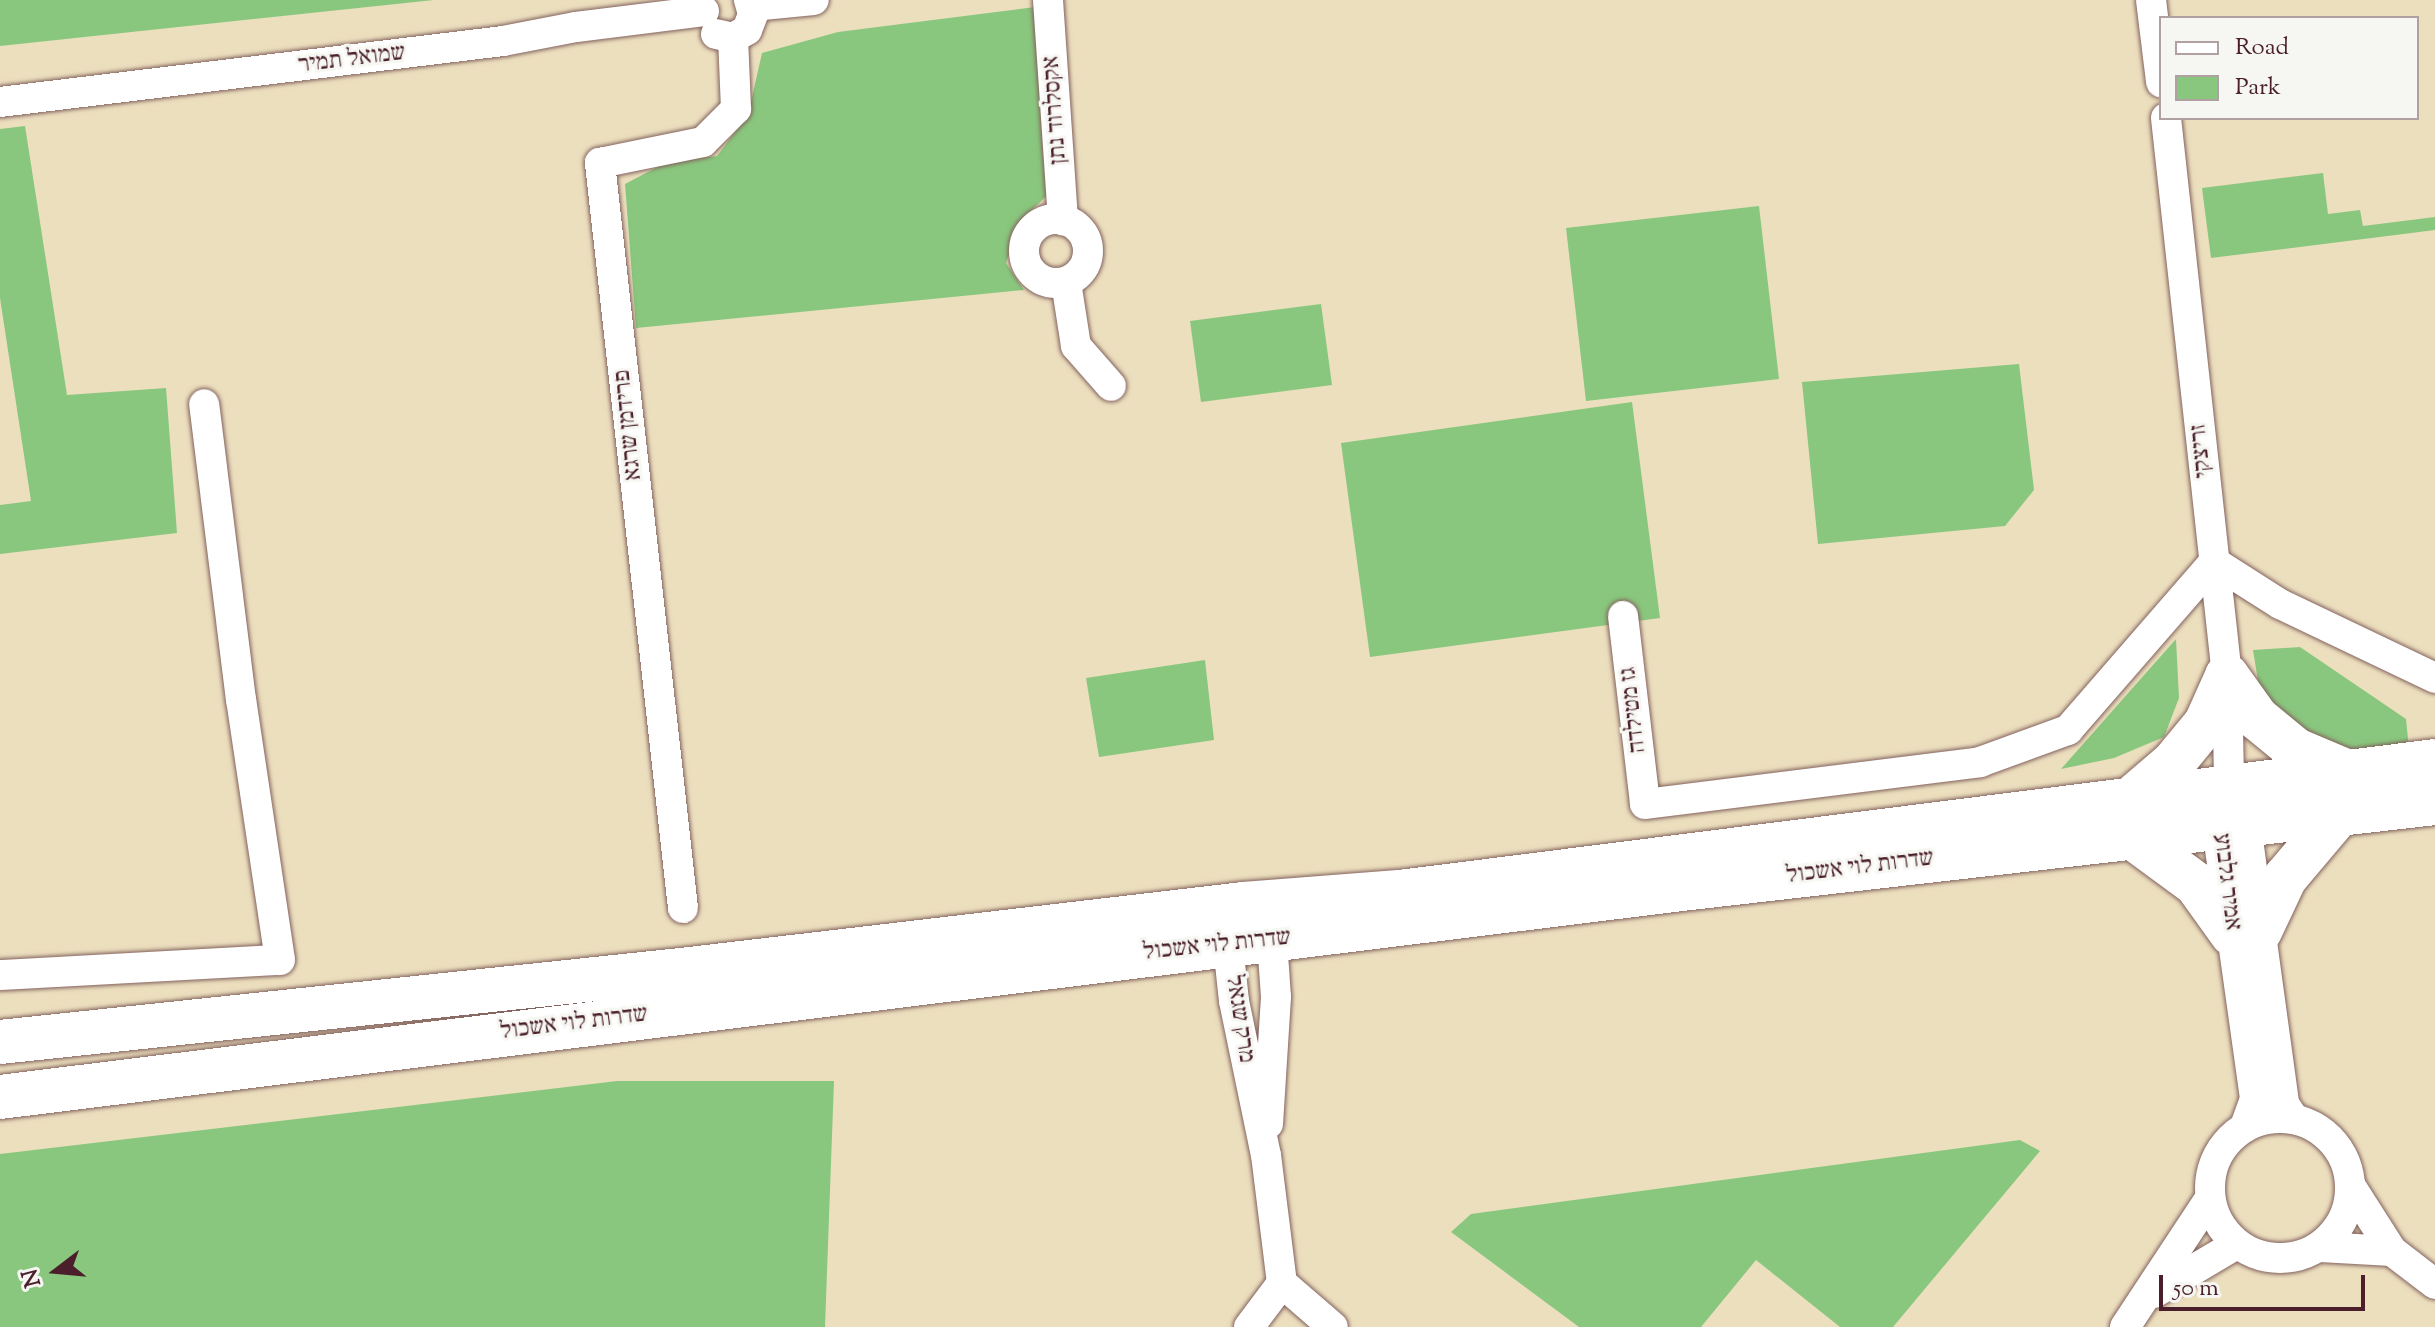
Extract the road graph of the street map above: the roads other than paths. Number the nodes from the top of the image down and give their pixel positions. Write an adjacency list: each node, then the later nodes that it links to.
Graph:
1 (814, 0): 4 (street)
2 (1048, 0): 10 (street, אקסלרוד נתן)
3 (2151, 0): 7 (street)
4 (751, 3): 6 (street)
5 (706, 6): 6 (street); 8 (street, שמואל תמיר)
6 (733, 38): 25 (street, פרידמן שרגא)
7 (2159, 66)
8 (0, 102)
9 (2166, 120): 14 (street, זריצקי)
10 (1063, 220): 11 (street); 11 (street)
11 (1066, 282): 12 (street)
12 (1111, 386)
13 (204, 404): 29 (street)
14 (2214, 562): 15 (street, גז מטילדה); 16 (street, זריצקי); 17 (street)
15 (1623, 616)
16 (2227, 676): 19 (street, זריצקי); 20 (street); 22 (street)
17 (2435, 678)
18 (2435, 761): 20 (street, שדרות לוי אשכול)
19 (2229, 785): 20 (street, שדרות לוי אשכול); 22 (street, שדרות לוי אשכול); 23 (street, אמיר גלבוע)
20 (2345, 794): 21 (street, שדרות לוי אשכול); 23 (street, שדרות לוי אשכול); 26 (street)
21 (2435, 803)
22 (2132, 818): 23 (street, שדרות לוי אשכול); 24 (street, שדרות לוי אשכול); 26 (street); 27 (street, שדרות לוי אשכול)
23 (2231, 826): 26 (street, אמיר גלבוע)
24 (1243, 904): 27 (street); 28 (street, מרק שגאל); 30 (street, שדרות לוי אשכול)
25 (683, 908)
26 (2246, 933): 32 (street, אמיר גלבוע); 33 (street, אמיר גלבוע)
27 (1272, 940): 28 (street, שדרות לוי אשכול); 34 (street, מרק שגאל)
28 (1228, 945): 31 (street, שדרות לוי אשכול); 34 (street, מרק שגאל)
29 (0, 975)
30 (0, 1042)
31 (0, 1097)
32 (2294, 1119): 33 (street); 35 (street)
33 (2245, 1127): 36 (street)
34 (1266, 1155): 40 (street, מרק שגאל)
35 (2350, 1185): 38 (street); 39 (street)
36 (2210, 1198): 37 (street); 42 (street)
37 (2237, 1244): 38 (street); 42 (street)
38 (2320, 1247): 39 (street)
39 (2392, 1251): 41 (street)
40 (1282, 1283): 43 (street); 44 (street)
41 (2435, 1284)
42 (2149, 1296): 45 (street)
43 (1249, 1327)
44 (1333, 1327)
45 (2125, 1327)

